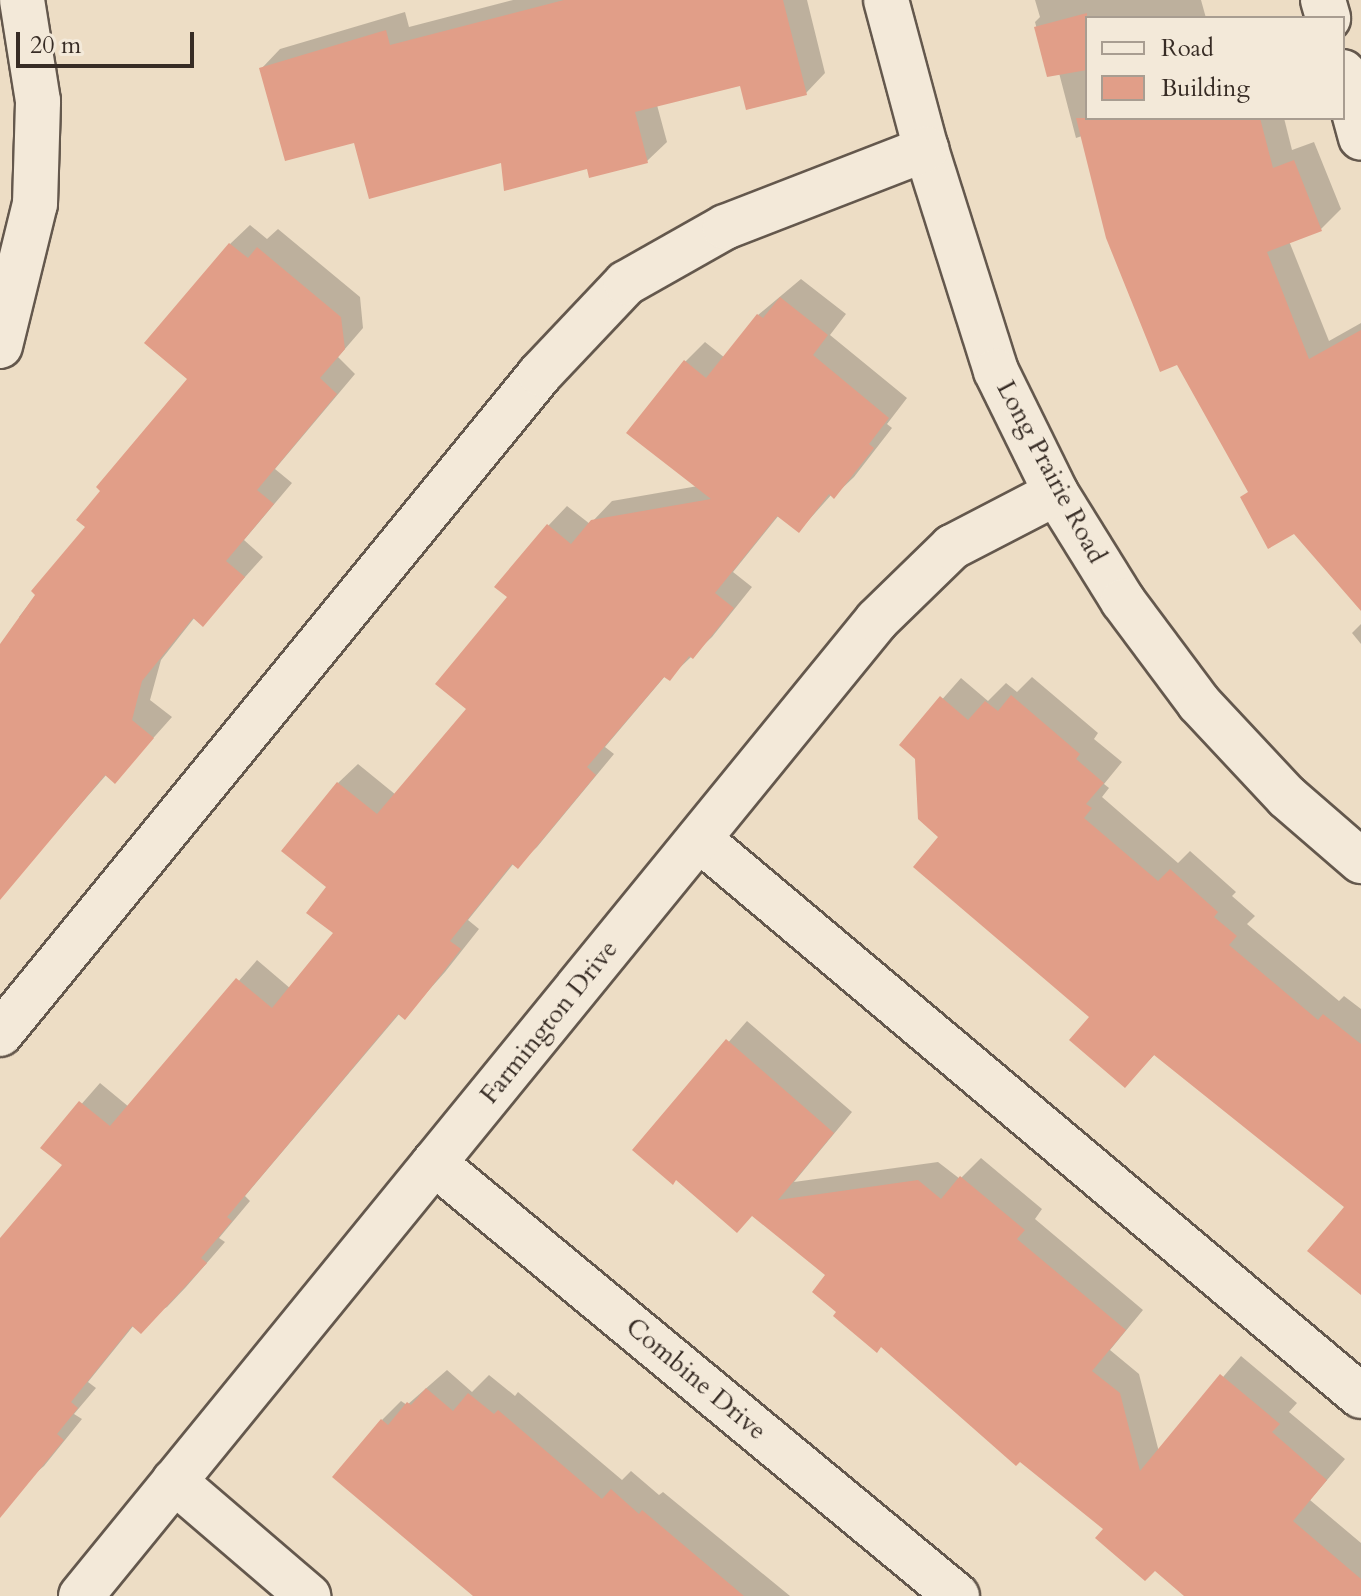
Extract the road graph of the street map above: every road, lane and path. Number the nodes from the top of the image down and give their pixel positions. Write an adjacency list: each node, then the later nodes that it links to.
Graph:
1 (22, 0): 6 (street)
2 (886, 0): 5 (street, Long Prairie Road)
3 (1345, 79): 4 (street)
4 (1361, 138)
5 (926, 149): 7 (street, Long Prairie Road); 10 (street)
6 (0, 346)
7 (1056, 493): 8 (street, Farmington Drive); 9 (street, Long Prairie Road)
8 (699, 839): 12 (street, Farmington Drive); 13 (street)
9 (1361, 861)
10 (15, 986): 11 (street)
11 (0, 1034)
12 (434, 1163): 14 (street, Farmington Drive); 17 (street, Combine Drive)
13 (1361, 1396)
14 (174, 1481): 15 (street, Farmington Drive); 16 (street)
15 (81, 1596)
16 (308, 1596)
17 (957, 1596)

